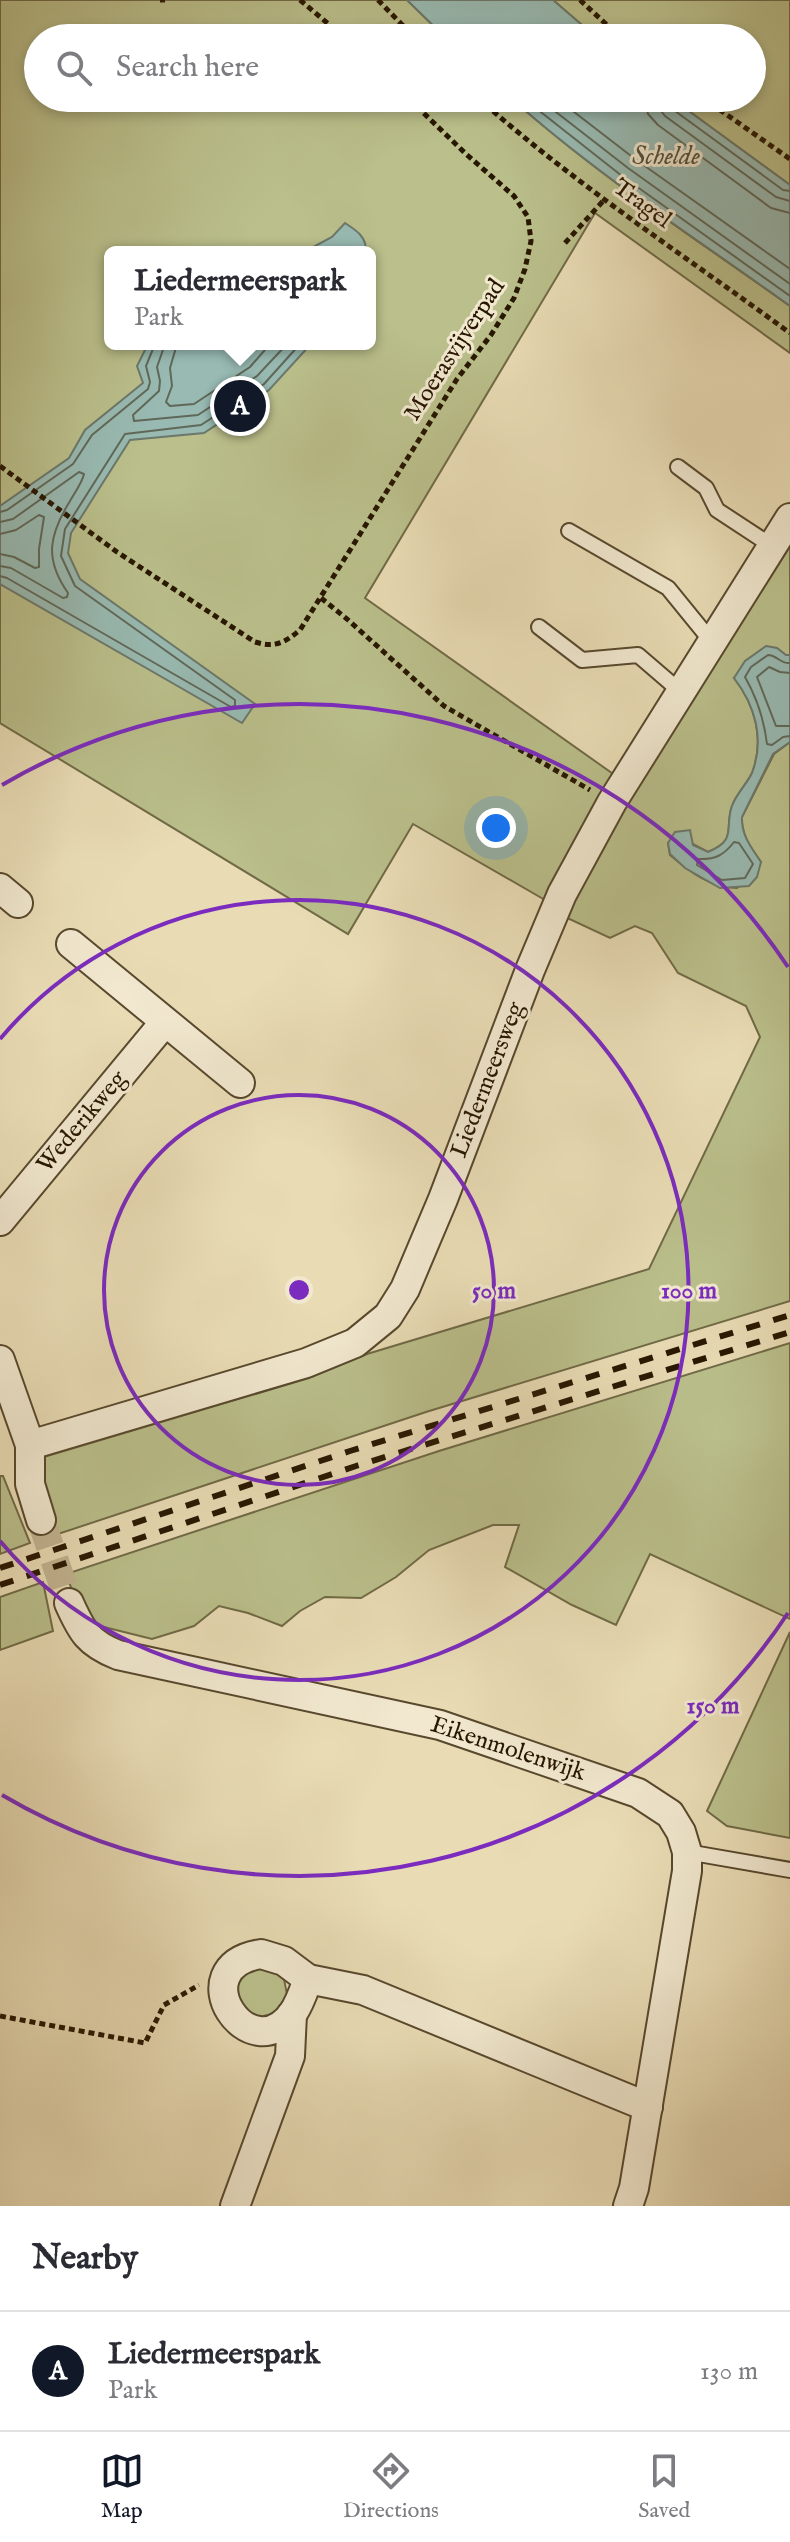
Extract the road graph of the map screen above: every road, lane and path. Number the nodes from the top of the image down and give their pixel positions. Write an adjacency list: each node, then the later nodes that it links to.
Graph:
1 (300, 0): 4 (path)
2 (378, 0): 5 (path)
3 (580, 0): 6 (path)
4 (328, 24)
5 (401, 24)
6 (606, 24)
7 (422, 112): 19 (path, Moerasvijverpad)
8 (494, 112): 11 (path, Tragel)
9 (723, 112): 10 (path)
10 (790, 159)
11 (604, 200): 12 (path); 13 (path, Tragel)
12 (565, 243)
13 (790, 333)
14 (0, 466): 19 (path, Moerasvijverpad)
15 (678, 467): 18 (lane)
16 (790, 518): 18 (street, Liedermeersweg)
17 (569, 531): 21 (lane)
18 (772, 546): 21 (street, Liedermeersweg)
19 (321, 598): 23 (path)
20 (539, 627): 22 (lane)
21 (712, 642): 22 (street, Liedermeersweg)
22 (681, 692): 23 (street, Liedermeersweg)
23 (612, 802): 29 (street, Liedermeersweg)
24 (71, 944): 25 (street)
25 (164, 1023): 26 (street); 27 (street, Wederikweg)
26 (240, 1083)
27 (0, 1221)
28 (0, 1360): 29 (street)
29 (30, 1445): 30 (street)
30 (41, 1520)
31 (69, 1603): 32 (street, Eikenmolenwijk)
32 (687, 1852): 33 (lane); 38 (street, Eikenmolenwijk)
33 (790, 1870)
34 (308, 1979): 35 (street); 36 (street); 38 (street)
35 (225, 1980): 36 (street); 37 (path)
36 (292, 2014): 39 (street)
37 (0, 2016)
38 (648, 2107): 40 (street, Eikenmolenwijk)
39 (235, 2206)
40 (628, 2206)

